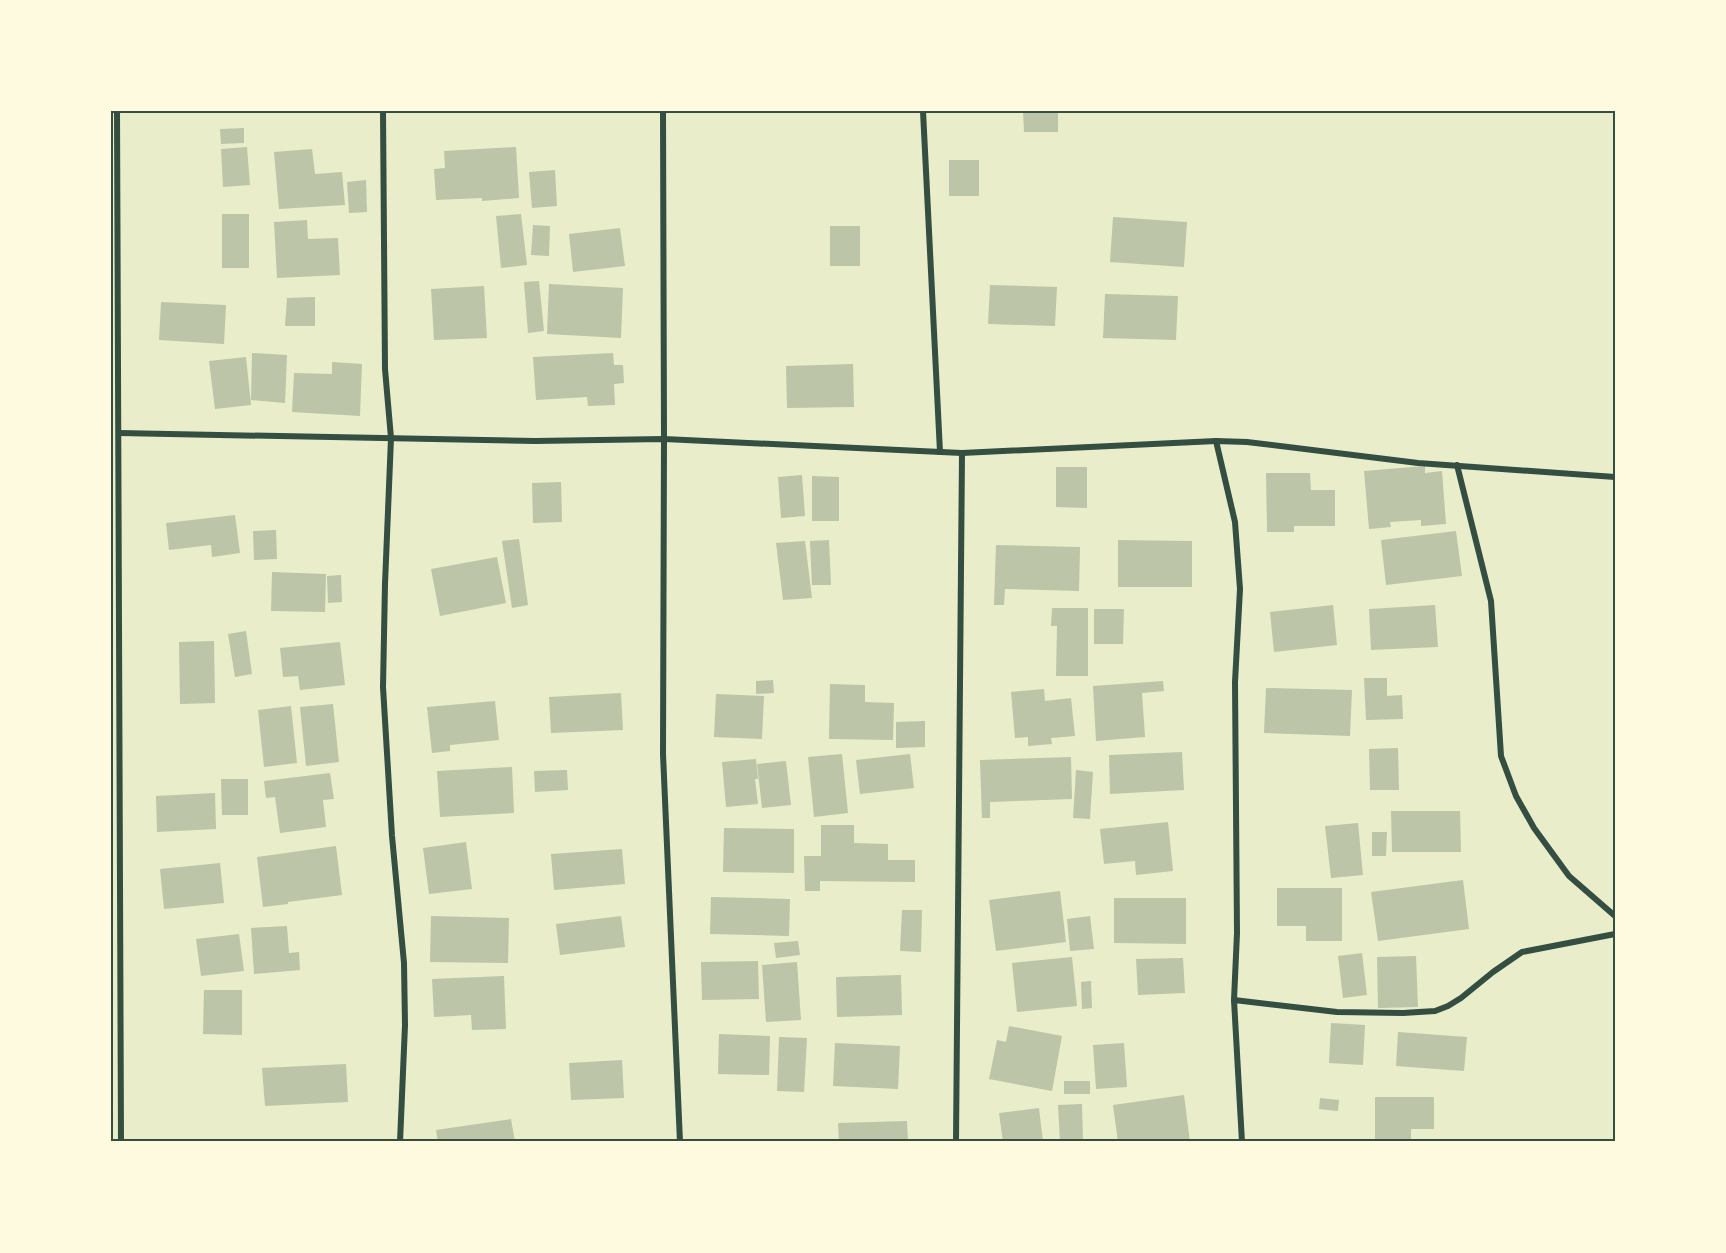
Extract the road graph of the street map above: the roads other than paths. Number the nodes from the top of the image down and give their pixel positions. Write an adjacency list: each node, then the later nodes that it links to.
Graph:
1 (117, 111): 5 (street)
2 (383, 111): 6 (street)
3 (663, 111): 7 (street)
4 (923, 111): 9 (street)
5 (119, 433): 6 (street); 16 (street)
6 (392, 438): 7 (street); 17 (street)
7 (664, 439): 9 (street); 18 (street)
8 (1216, 441): 10 (street); 11 (street); 15 (street)
9 (940, 452): 10 (street)
10 (962, 453): 19 (street)
11 (1457, 465): 12 (street); 13 (street)
12 (1615, 477)
13 (1615, 916)
14 (1615, 934): 15 (street)
15 (1234, 1000): 20 (street)
16 (121, 1142)
17 (400, 1142)
18 (680, 1142)
19 (956, 1142)
20 (1242, 1142)

